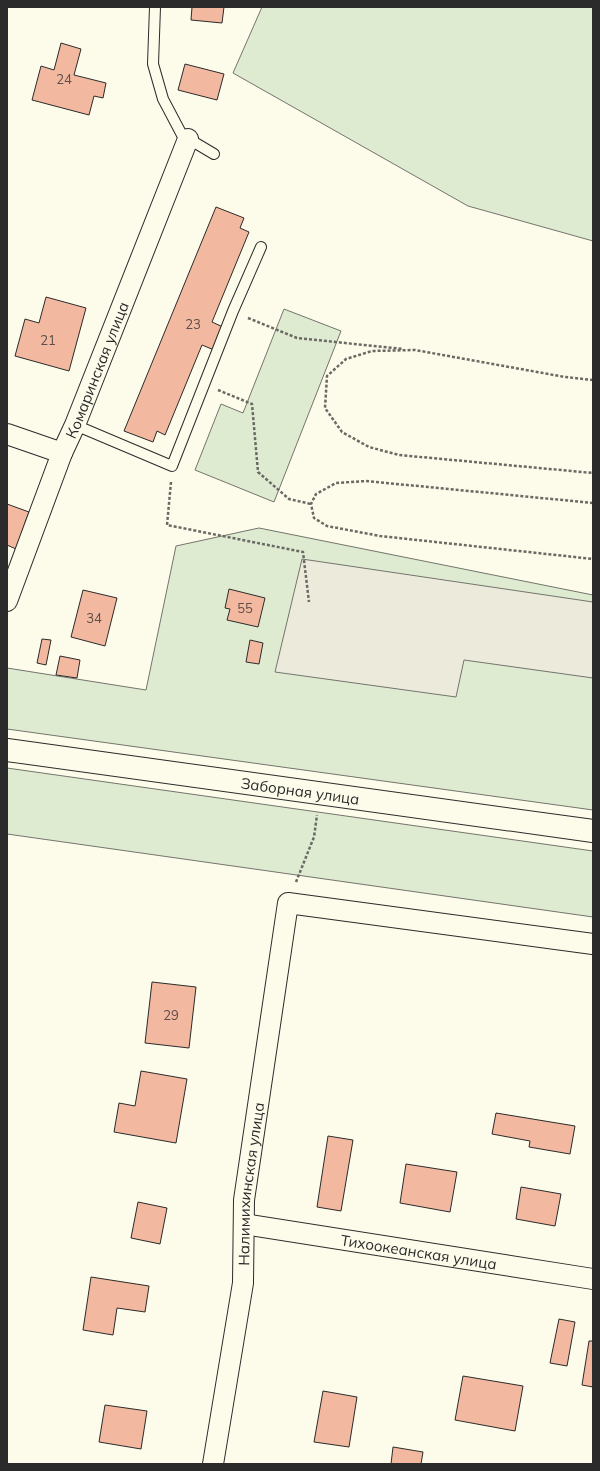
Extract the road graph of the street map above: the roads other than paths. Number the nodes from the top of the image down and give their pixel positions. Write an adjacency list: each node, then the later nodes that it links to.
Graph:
1 (155, 7): 2 (lane)
2 (188, 139): 3 (lane); 5 (street, Комаринская улица)
3 (214, 154)
4 (261, 248): 5 (lane)
5 (75, 425): 7 (street, Комаринская улица)
6 (7, 434): 7 (street)
7 (62, 453): 8 (street, Комаринская улица)
8 (7, 600)
9 (7, 750): 10 (street, Заборная улица)
10 (593, 831)
11 (593, 944): 12 (street, Налимихинская улица)
12 (244, 1224): 13 (street, Тихоокеанская улица); 14 (street, Налимихинская улица)
13 (593, 1278)
14 (213, 1464)

